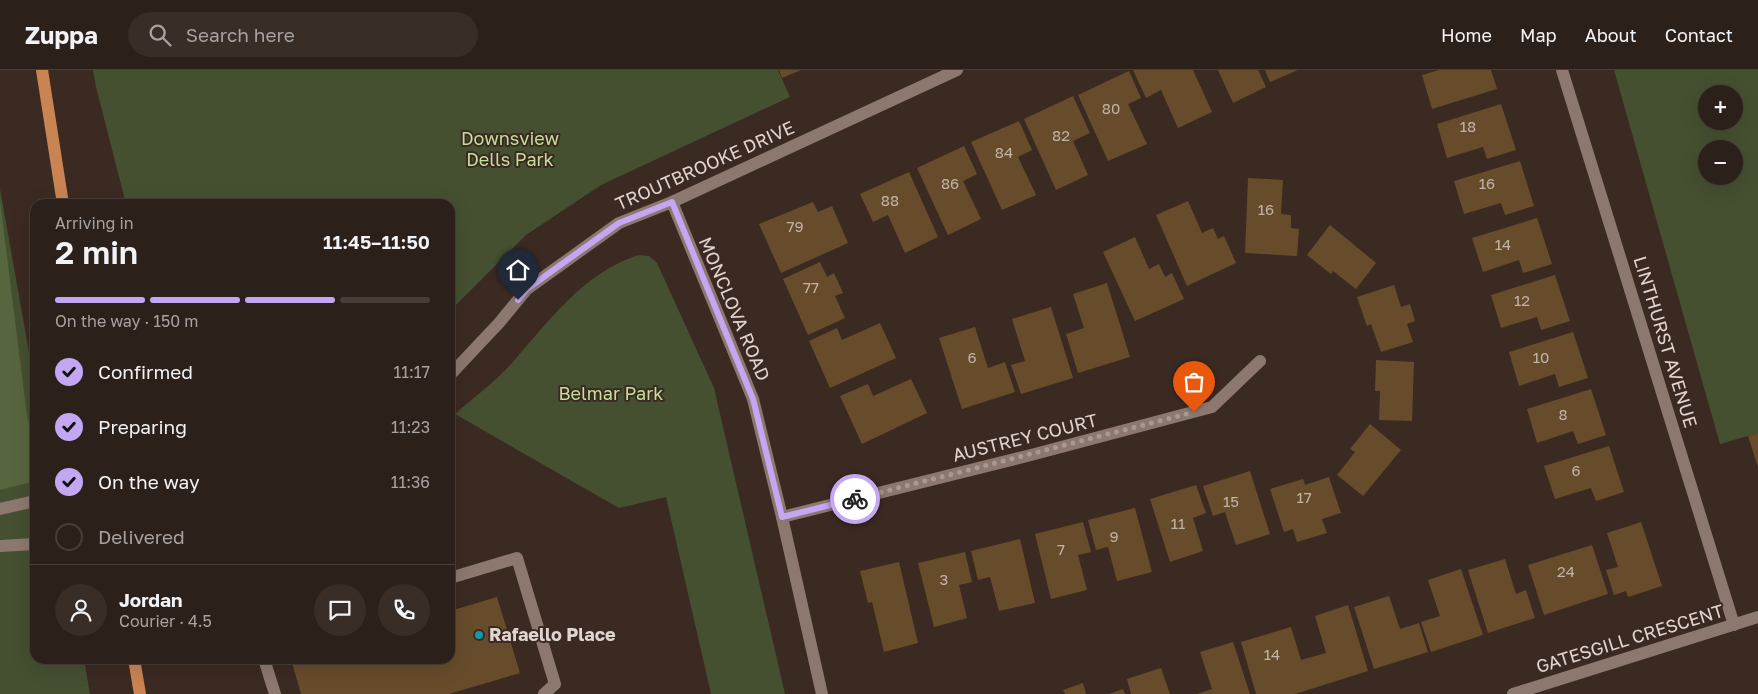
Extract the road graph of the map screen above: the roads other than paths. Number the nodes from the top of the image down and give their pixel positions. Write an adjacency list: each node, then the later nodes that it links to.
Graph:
1 (42, 70): 4 (main road)
2 (957, 70): 5 (street, TROUTBROOKE DRIVE)
3 (1562, 70): 15 (street, LINTHURST AVENUE)
4 (62, 199)
5 (672, 202): 7 (street, TROUTBROOKE DRIVE); 10 (street, MONCLOVA ROAD)
6 (1260, 361): 10 (street, AUSTREY COURT)
7 (455, 369)
8 (30, 502): 9 (street)
9 (0, 509)
10 (782, 517): 21 (street, MONCLOVA ROAD)
11 (30, 544): 12 (street)
12 (0, 546)
13 (455, 577): 20 (street)
14 (1758, 617): 15 (street, GATESGILL CRESCENT)
15 (1734, 624): 22 (street, GATESGILL CRESCENT)
16 (135, 664): 18 (main road)
17 (266, 664): 19 (street)
18 (140, 694)
19 (275, 694)
20 (544, 694)
21 (822, 694)
22 (1513, 694)

